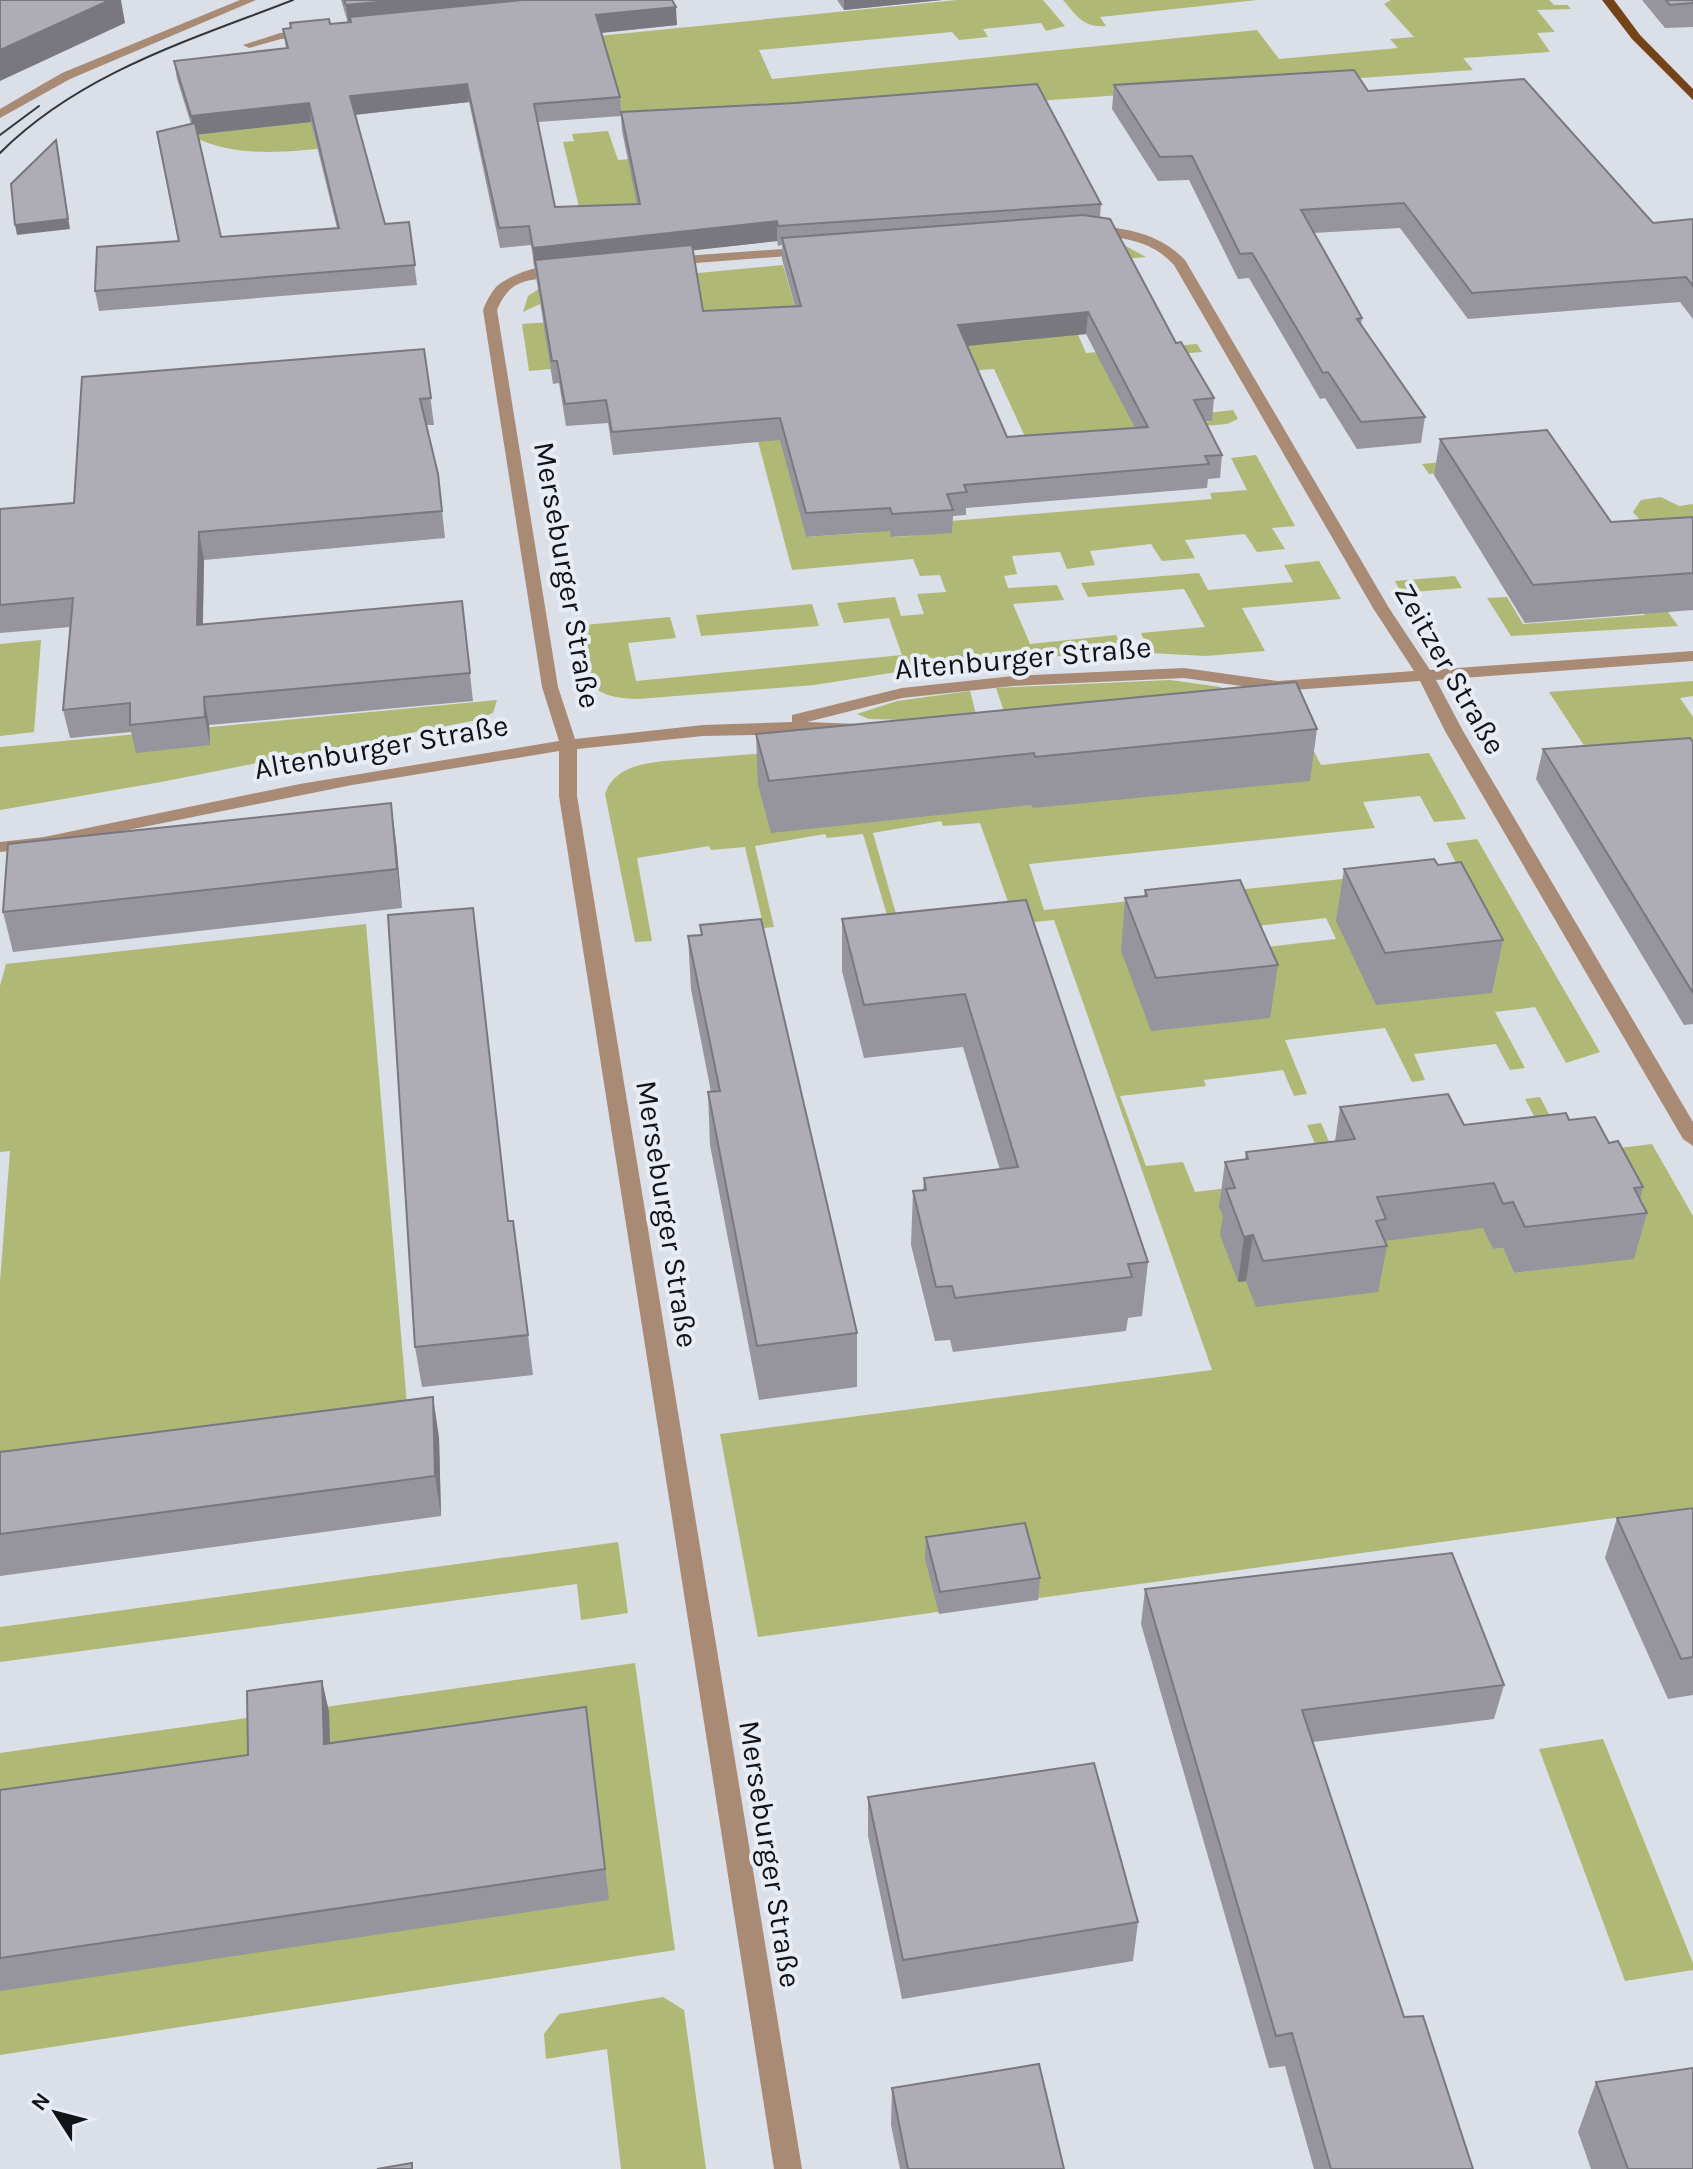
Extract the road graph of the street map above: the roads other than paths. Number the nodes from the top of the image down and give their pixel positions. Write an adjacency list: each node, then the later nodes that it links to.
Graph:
1 (250, 0): 6 (street)
2 (1608, 0): 5 (main road)
3 (327, 31): 4 (street)
4 (249, 45)
5 (1693, 96)
6 (0, 114)
7 (1082, 229): 12 (street, Zeitzer Straße)
8 (826, 249): 9 (street)
9 (652, 263)
10 (573, 269): 17 (street, Merseburger Straße)
11 (1693, 656): 12 (street, Altenburger Straße)
12 (1427, 678): 13 (street, Altenburger Straße); 19 (street, Zeitzer Straße)
13 (1278, 686): 14 (street, Altenburger Straße); 15 (street, Altenburger Straße)
14 (1242, 697)
15 (775, 725): 16 (street, Altenburger Straße); 17 (street, Altenburger Straße)
16 (878, 729)
17 (568, 744): 18 (street, Altenburger Straße); 20 (street, Merseburger Straße)
18 (0, 847)
19 (1693, 1139)
20 (788, 2169)

